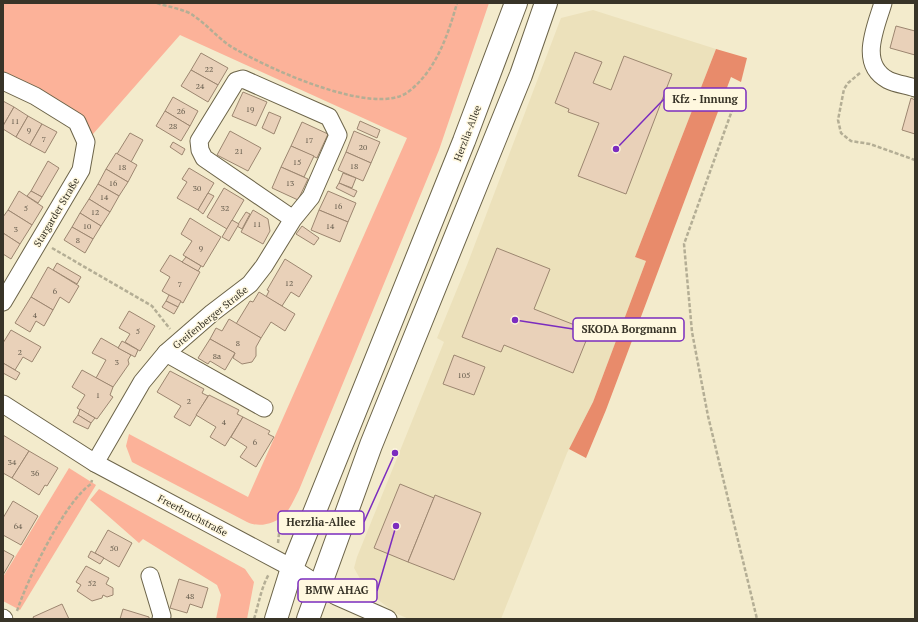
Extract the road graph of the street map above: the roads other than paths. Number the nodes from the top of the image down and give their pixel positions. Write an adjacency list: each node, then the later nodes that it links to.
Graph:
1 (516, 3): 12 (main road, Herzlia-Allee)
2 (546, 3): 14 (main road)
3 (883, 3): 5 (street)
4 (3, 81): 7 (street, Stargarder Straße)
5 (915, 88)
6 (293, 220): 6 (street, Greifenberger Straße); 8 (street, Greifenberger Straße)
7 (6, 291)
8 (166, 353): 10 (street, Greifenberger Straße); 11 (street, Greifenberger Straße)
9 (3, 404): 11 (street, Freerbruchstraße)
10 (264, 408)
11 (95, 463): 12 (street, Freerbruchstraße)
12 (292, 568): 14 (street, Freerbruchstraße); 16 (main road, Herzlia-Allee)
13 (150, 576): 15 (street)
14 (320, 585): 17 (main road); 18 (street, Freerbruchstraße)
15 (161, 619)
16 (276, 619)
17 (308, 619)
18 (388, 619)

